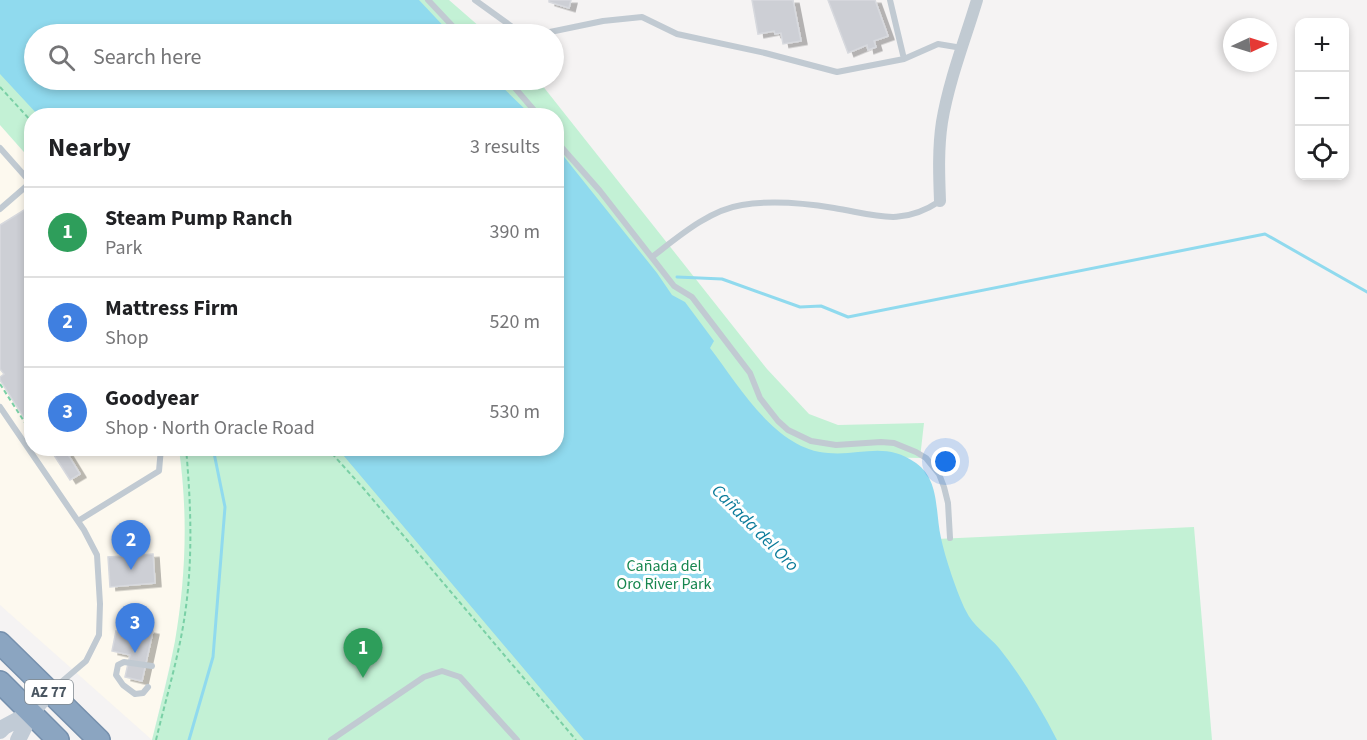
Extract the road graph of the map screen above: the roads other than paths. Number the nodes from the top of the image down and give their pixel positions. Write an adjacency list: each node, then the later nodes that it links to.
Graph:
1 (428, 0): 5 (lane)
2 (475, 0): 6 (lane)
3 (890, 0): 9 (lane)
4 (977, 0): 8 (street)
5 (451, 24)
6 (508, 24)
7 (564, 29): 9 (lane)
8 (962, 48): 9 (lane); 16 (street)
9 (904, 59)
10 (517, 90): 11 (lane)
11 (533, 108)
12 (0, 148): 14 (lane)
13 (564, 150): 18 (lane)
14 (24, 176)
15 (24, 189): 17 (lane)
16 (940, 201): 18 (lane)
17 (0, 208)
18 (651, 257): 24 (lane)
19 (0, 407): 20 (lane)
20 (24, 442)
21 (34, 456): 23 (lane)
22 (160, 456): 23 (lane)
23 (78, 521): 29 (lane)
24 (950, 538)
25 (0, 644): 29 (highway, AZ 77)
26 (152, 666): 28 (lane)
27 (0, 682): 30 (highway, AZ 77)
28 (148, 687)
29 (50, 692): 30 (street); 34 (highway, AZ 77)
30 (32, 712): 31 (street); 32 (street); 33 (highway, AZ 77)
31 (0, 731)
32 (18, 740)
33 (58, 740)
34 (99, 740)
35 (331, 740): 36 (lane)
36 (517, 740)

